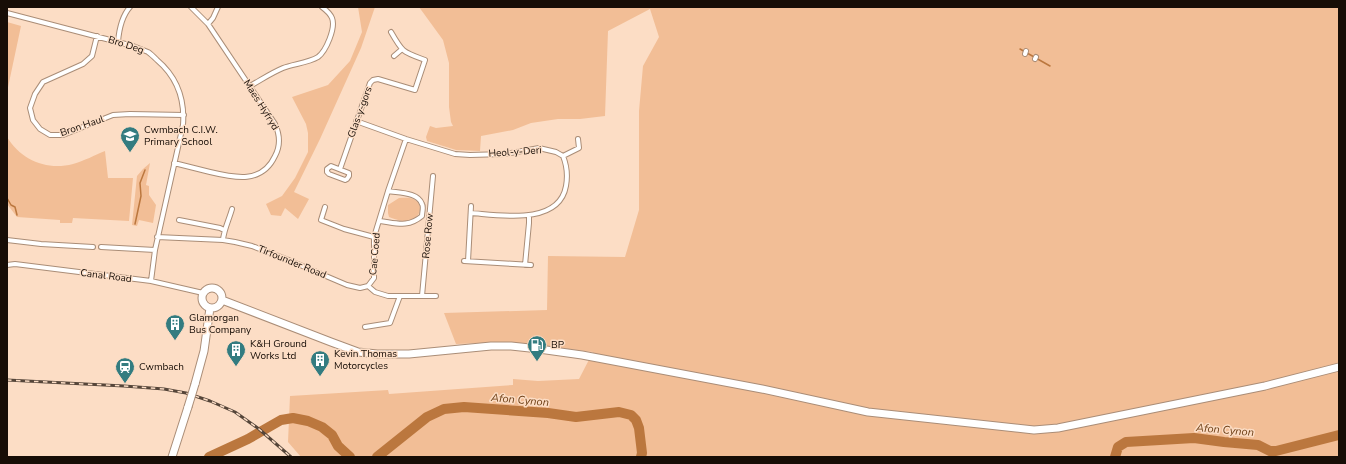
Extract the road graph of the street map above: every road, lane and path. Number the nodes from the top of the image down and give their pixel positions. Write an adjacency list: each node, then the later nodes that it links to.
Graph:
1 (130, 7): 9 (street)
2 (191, 7): 6 (street, Maes Hyfryd)
3 (218, 7): 6 (street)
4 (322, 7): 12 (street)
5 (7, 13): 8 (street, Bro Deg)
6 (208, 24): 12 (street, Maes Hyfryd)
7 (391, 32): 10 (street)
8 (98, 36): 9 (street, Bro Deg); 13 (street, Bron Haul)
9 (118, 42): 13 (street, Bro Deg)
10 (401, 50): 11 (street); 14 (street, Glas-y-gors)
11 (394, 56)
12 (250, 86): 18 (street, Maes Hyfryd)
13 (184, 115): 18 (street, Bro Deg)
14 (356, 121): 15 (street, Heol-y-Deri); 19 (street, Glas-y-gors)
15 (406, 139): 17 (street, Heol-y-Deri); 21 (street, Cae Coed)
16 (578, 139): 17 (street)
17 (563, 156): 26 (street)
18 (174, 163): 30 (street, Bro Deg)
19 (340, 169): 19 (street)
20 (434, 176): 44 (street, Rose Row)
21 (388, 191): 28 (street, Cae Coed); 28 (street, Cae Coed)
22 (472, 206): 25 (street)
23 (325, 207): 31 (street)
24 (232, 209): 29 (street)
25 (471, 213): 26 (street); 37 (street)
26 (529, 215): 37 (street)
27 (179, 220): 29 (street)
28 (380, 221): 31 (street, Cae Coed)
29 (224, 230): 33 (street)
30 (157, 237): 33 (street, Tirfounder Road); 36 (street, Bro Deg)
31 (374, 237): 41 (street, Cae Coed)
32 (7, 240): 34 (street)
33 (223, 240): 41 (street, Tirfounder Road)
34 (93, 247)
35 (101, 247): 36 (street)
36 (155, 250): 40 (street, Bro Deg)
37 (525, 265): 38 (street)
38 (532, 265)
39 (7, 266): 40 (street, Canal Road)
40 (151, 281): 42 (street, Canal Road)
41 (368, 286): 43 (street, Tirfounder Road)
42 (204, 293): 46 (main road); 47 (main road)
43 (400, 296): 44 (street, Tirfounder Road); 48 (street)
44 (422, 296): 45 (street, Tirfounder Road)
45 (436, 296)
46 (222, 300): 47 (main road); 49 (main road)
47 (210, 308): 50 (main road, bridge)
48 (365, 327)
49 (1339, 367)
50 (172, 457)

